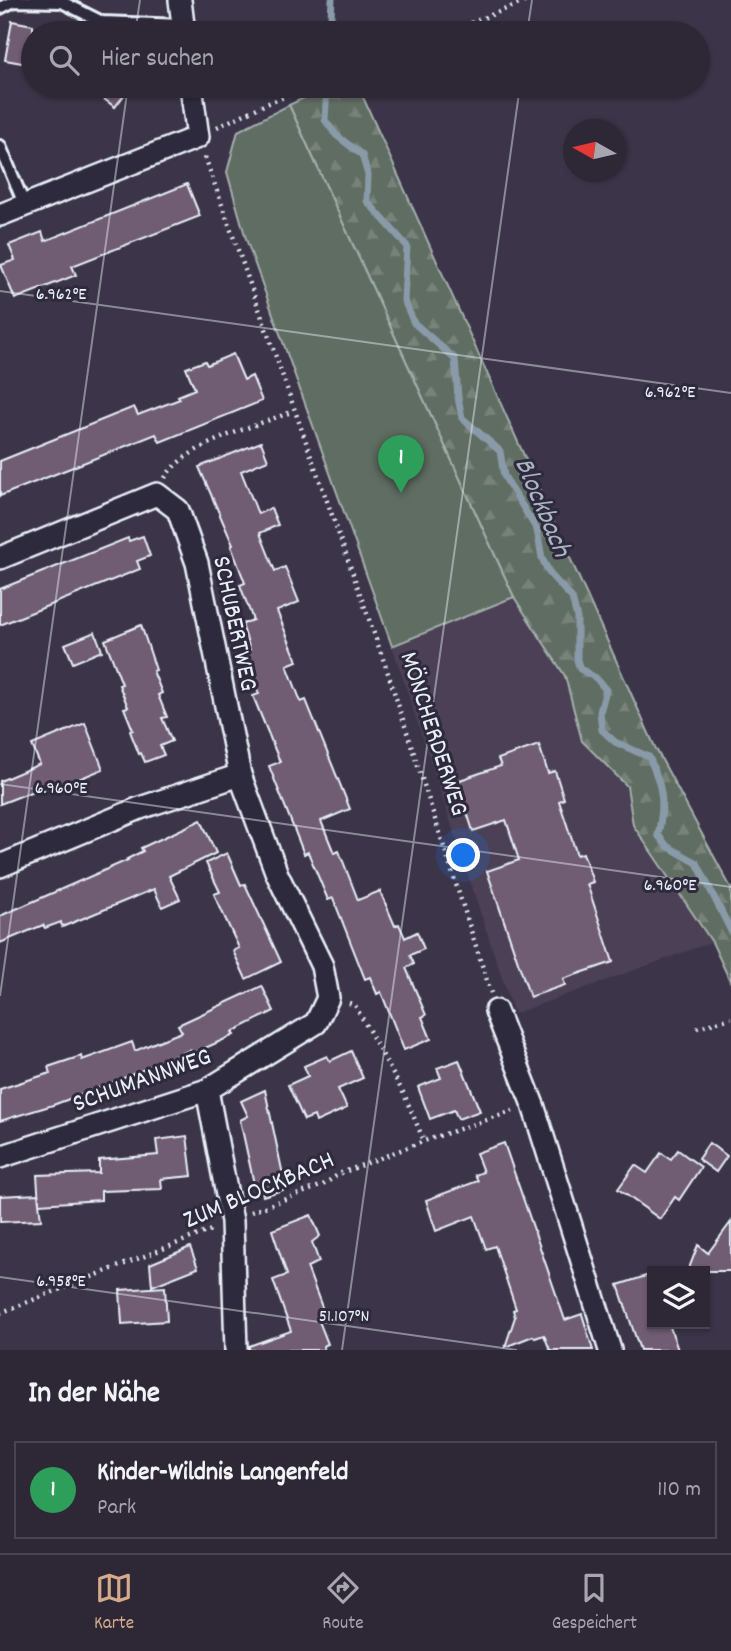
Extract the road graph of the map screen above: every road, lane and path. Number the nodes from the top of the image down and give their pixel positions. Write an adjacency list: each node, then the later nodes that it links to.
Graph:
1 (180, 0): 5 (street)
2 (529, 0): 6 (path)
3 (0, 8): 4 (lane)
4 (100, 21)
5 (182, 21)
6 (476, 21)
7 (193, 98): 9 (street)
8 (282, 98): 9 (path)
9 (198, 137): 11 (street); 13 (path, MÖNCHERDERWEG)
10 (0, 146): 11 (lane)
11 (25, 206): 12 (street)
12 (0, 215)
13 (293, 411): 14 (path); 19 (path, MÖNCHERDERWEG)
14 (157, 494): 15 (street); 16 (street, SCHUBERTWEG)
15 (0, 558)
16 (240, 775): 17 (street); 18 (street)
17 (0, 866)
18 (328, 998): 22 (street, SCHUMANNWEG); 24 (path)
19 (496, 1011): 23 (street)
20 (731, 1018): 21 (path)
21 (697, 1028)
22 (207, 1090): 25 (street, SCHUMANNWEG); 26 (street)
23 (533, 1105): 24 (path, ZUM BLOCKBACH); 29 (street)
24 (424, 1141): 26 (path, ZUM BLOCKBACH)
25 (0, 1157)
26 (232, 1221): 27 (path, ZUM BLOCKBACH); 28 (street)
27 (0, 1313)
28 (236, 1350)
29 (610, 1350)

